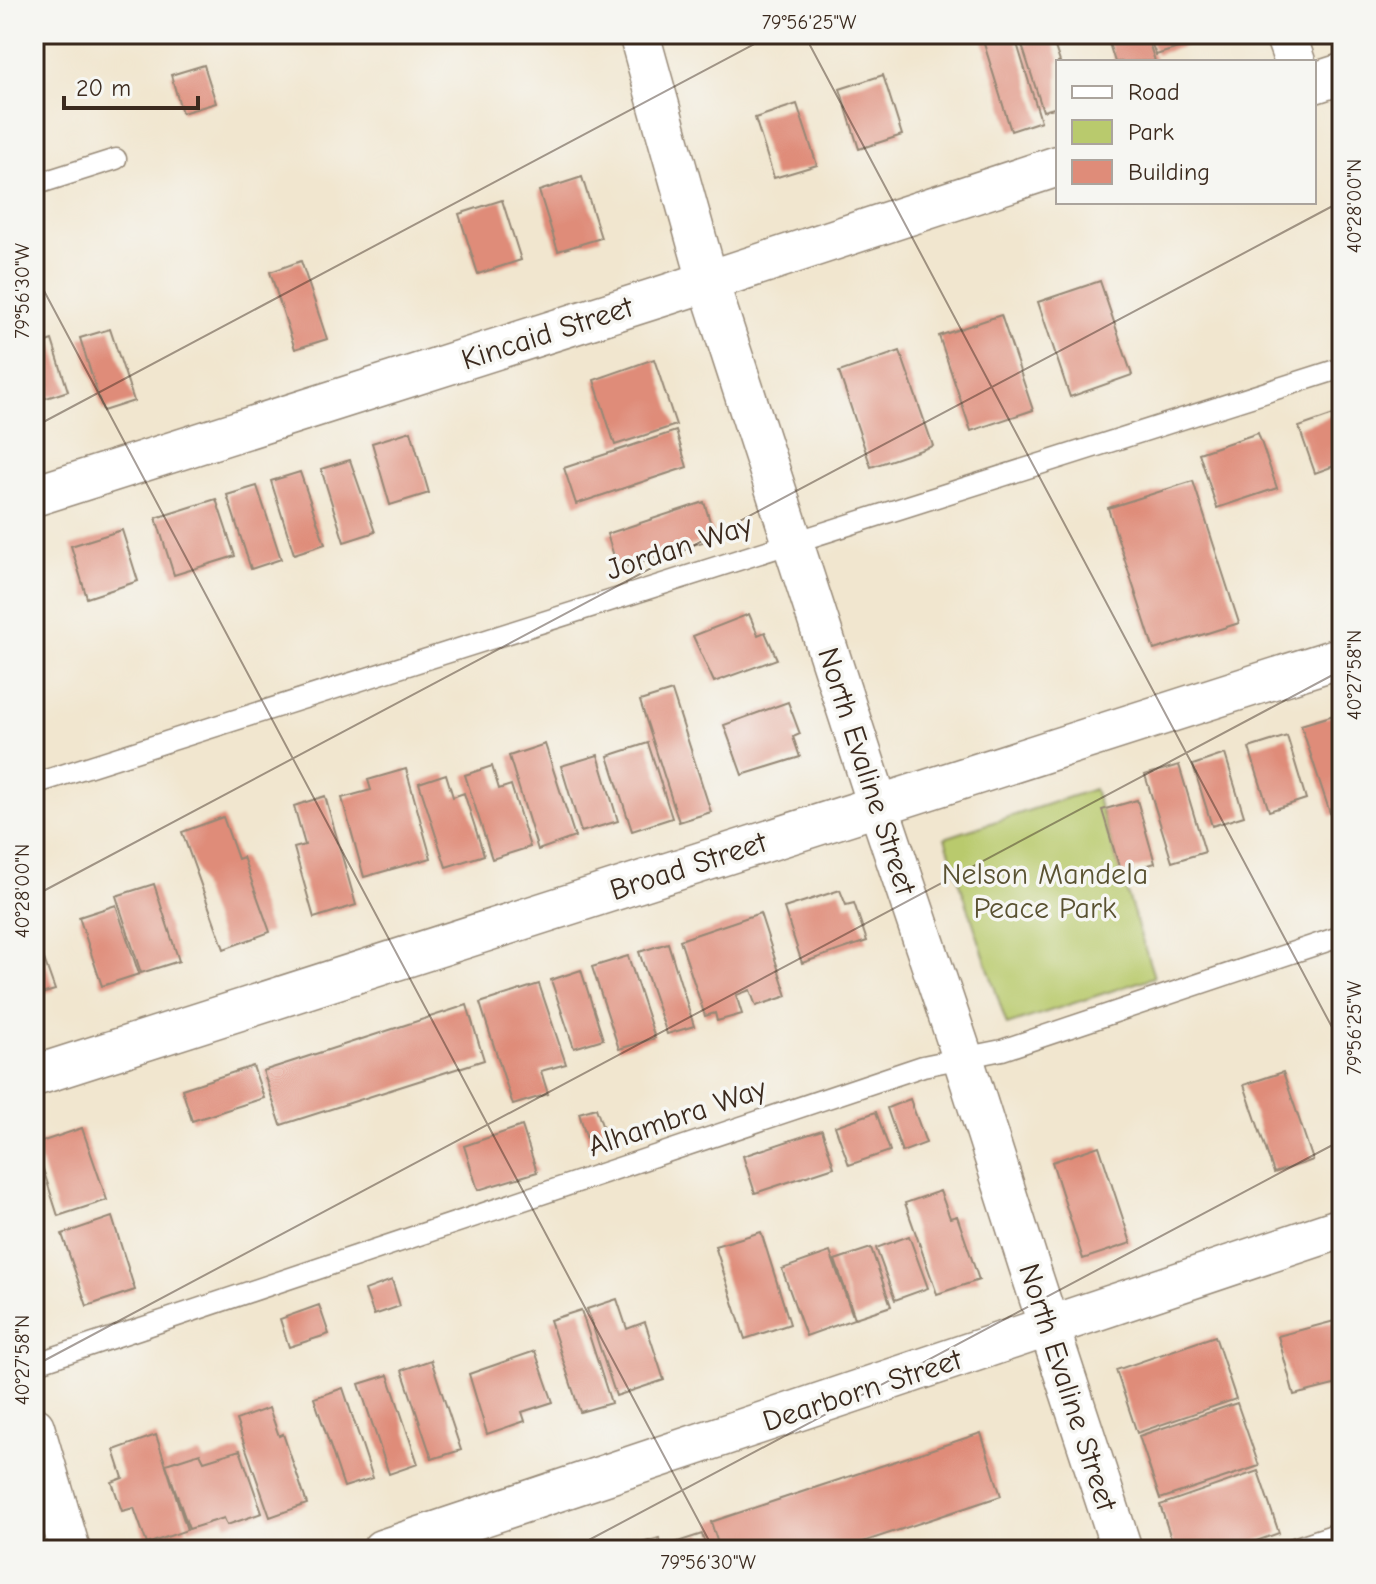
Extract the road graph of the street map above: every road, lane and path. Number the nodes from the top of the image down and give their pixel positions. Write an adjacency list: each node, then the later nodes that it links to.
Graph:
1 (639, 34): 9 (street, North Evaline Street)
2 (1285, 34): 3 (street)
3 (1294, 60)
4 (1342, 74): 5 (street)
5 (1316, 82)
6 (116, 159): 8 (lane)
7 (1056, 167): 9 (street, Kincaid Street)
8 (34, 185)
9 (708, 281): 11 (street, Kincaid Street); 12 (street, North Evaline Street)
10 (1342, 368): 12 (lane, Jordan Way)
11 (34, 496)
12 (792, 542): 14 (lane, Jordan Way); 15 (street, North Evaline Street)
13 (1342, 657): 15 (street, Broad Street)
14 (34, 784)
15 (878, 805): 17 (street, North Evaline Street); 18 (street, Broad Street)
16 (1342, 936): 17 (lane, Alhambra Way)
17 (963, 1058): 20 (street, North Evaline Street); 21 (lane, Alhambra Way)
18 (34, 1076)
19 (1342, 1228): 20 (street, Dearborn Street)
20 (1049, 1327): 25 (street, Dearborn Street); 26 (street, North Evaline Street)
21 (34, 1364)
22 (34, 1427): 24 (street)
23 (1342, 1532): 27 (lane)
24 (70, 1550)
25 (382, 1550)
26 (1122, 1550)
27 (1288, 1550)

